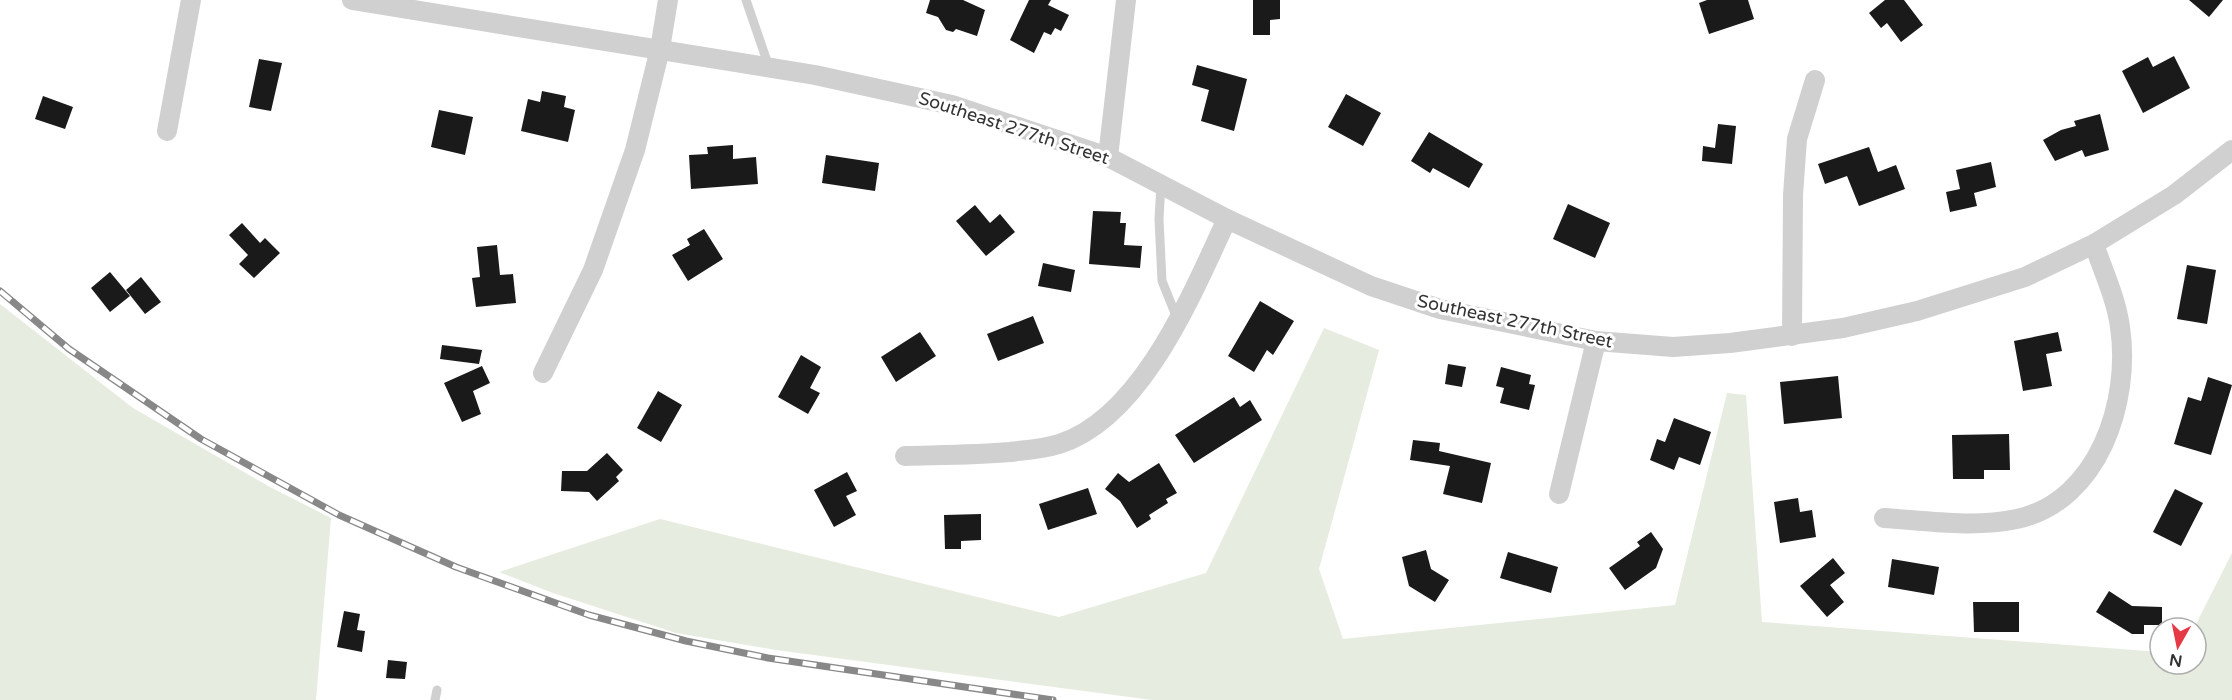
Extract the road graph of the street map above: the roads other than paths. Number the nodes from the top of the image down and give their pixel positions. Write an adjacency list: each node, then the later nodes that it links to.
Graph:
1 (191, 0): 9 (street)
2 (352, 0): 6 (street, Southeast 277th Street)
3 (668, 0): 6 (street)
4 (746, 0): 7 (lane)
5 (1126, 0): 11 (street)
6 (660, 49): 7 (street, Southeast 277th Street); 18 (street)
7 (769, 67): 11 (street, Southeast 277th Street)
8 (1815, 80): 16 (street)
9 (167, 131)
10 (2232, 150): 14 (street, Southeast 277th Street)
11 (1108, 157): 12 (street, Southeast 277th Street)
12 (1161, 184): 13 (street, Southeast 277th Street); 15 (lane)
13 (1227, 219): 15 (street); 17 (street, Southeast 277th Street)
14 (2094, 244): 16 (street, Southeast 277th Street); 21 (street)
15 (1178, 320): 19 (street)
16 (1792, 336): 17 (street, Southeast 277th Street)
17 (1596, 341): 20 (street)
18 (543, 373)
19 (904, 456)
20 (1559, 494)
21 (1884, 518)

